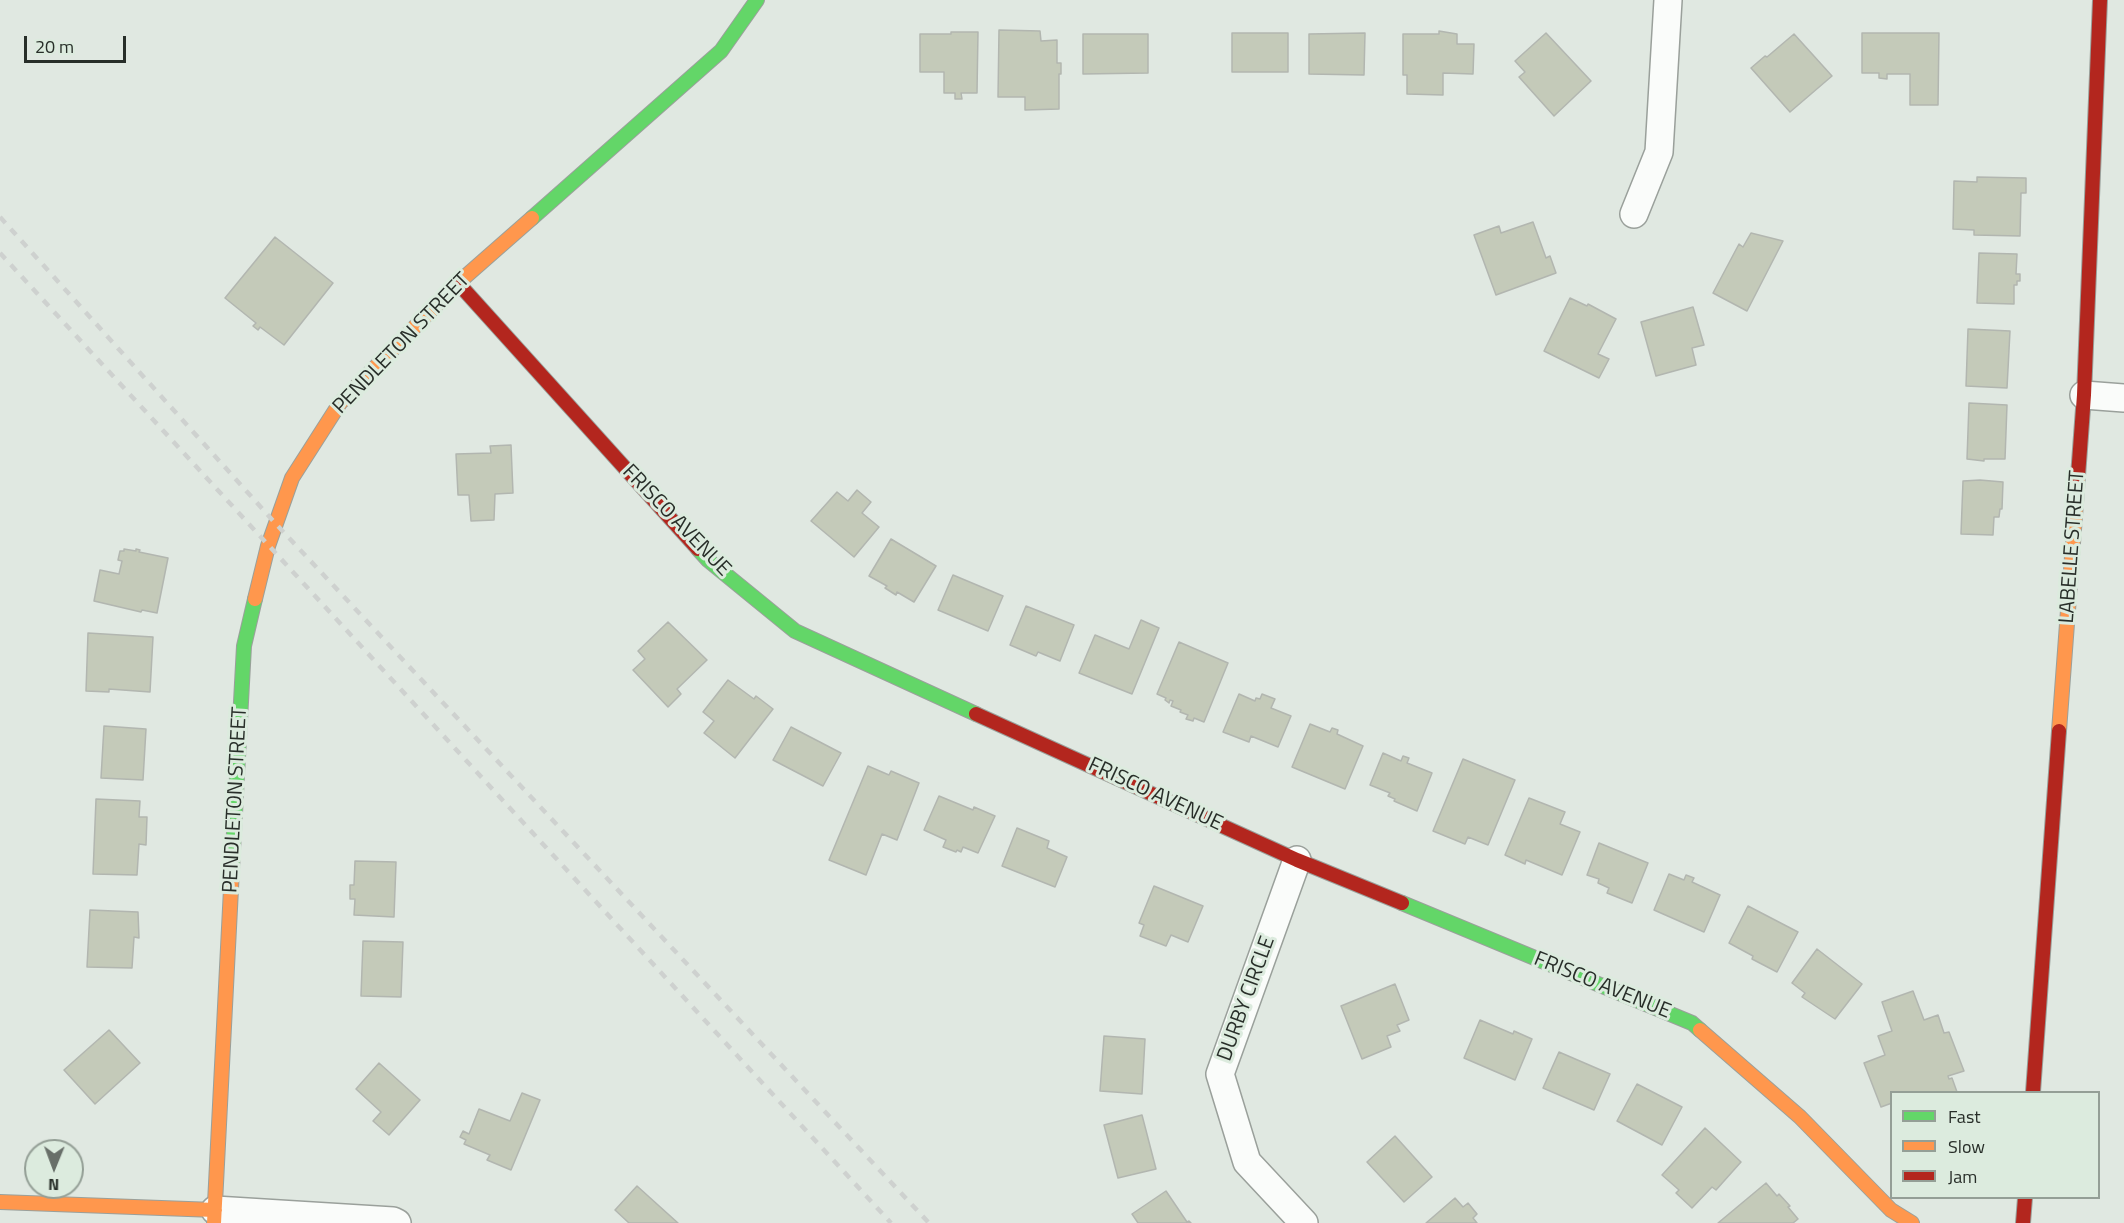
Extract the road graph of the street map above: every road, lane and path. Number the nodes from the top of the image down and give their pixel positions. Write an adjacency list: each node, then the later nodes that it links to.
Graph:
1 (757, 0): 5 (street, PENDLETON STREET)
2 (1668, 0): 4 (street)
3 (2100, 0): 6 (street, LABELLE STREET)
4 (1634, 214)
5 (458, 283): 8 (street, FRISCO AVENUE); 12 (street, PENDLETON STREET)
6 (2084, 395): 7 (street); 9 (street, LABELLE STREET)
7 (2124, 398)
8 (1297, 860): 14 (street, DURBY CIRCLE); 15 (street, FRISCO AVENUE)
9 (2033, 1091)
10 (2025, 1199): 16 (street)
11 (0, 1202): 12 (street)
12 (215, 1217): 13 (street)
13 (397, 1223)
14 (1304, 1223)
15 (1912, 1223)
16 (2023, 1223)

